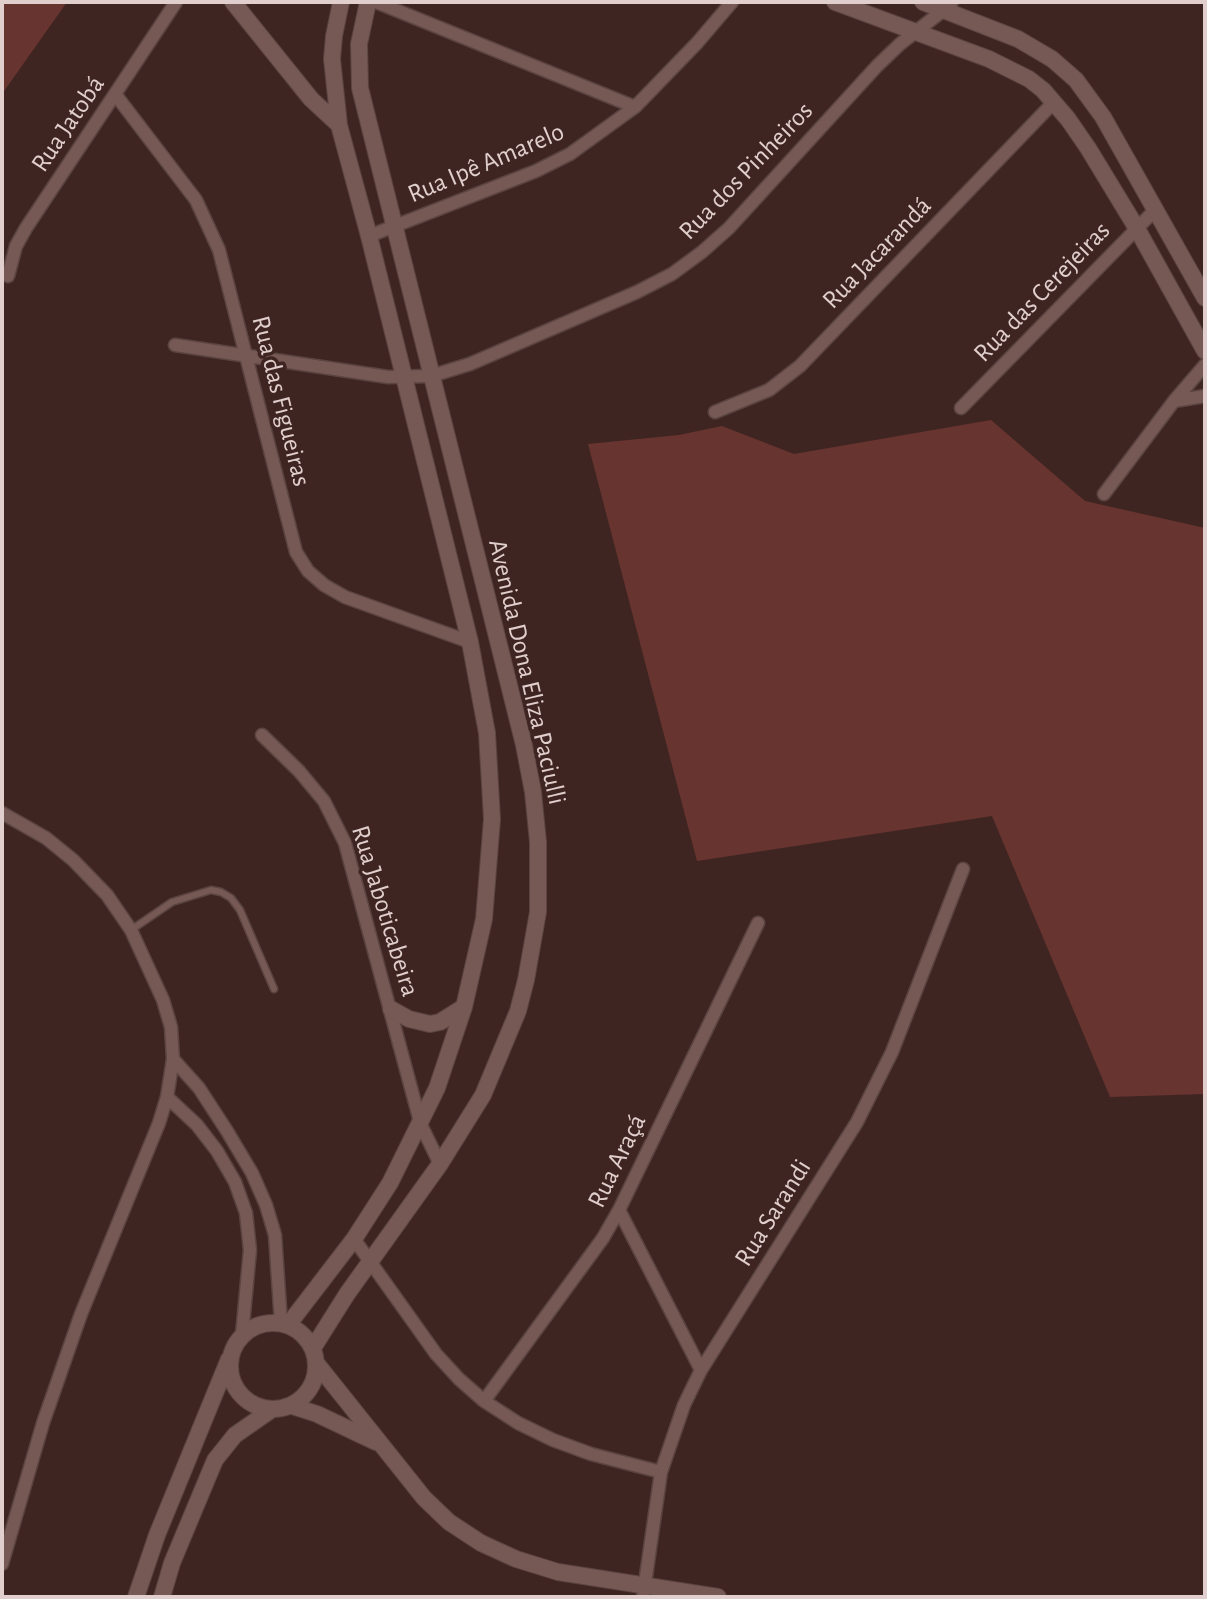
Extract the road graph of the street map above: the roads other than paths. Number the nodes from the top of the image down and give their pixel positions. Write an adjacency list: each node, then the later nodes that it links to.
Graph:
1 (176, 2): 11 (street, Rua Jatobá)
2 (233, 2): 14 (street)
3 (341, 2): 14 (street, Avenida Dona Eliza Paciulli)
4 (368, 2): 16 (street, Avenida Dona Eliza Paciulli)
5 (376, 2): 13 (street)
6 (732, 2): 13 (street, Rua Ipê Amarelo)
7 (835, 2): 10 (street)
8 (923, 2): 9 (street)
9 (948, 6): 10 (street, Rua dos Pinheiros); 15 (street)
10 (916, 31): 12 (street); 25 (street, Rua dos Pinheiros)
11 (115, 94): 19 (street, Rua Jatobá); 23 (street, Rua das Figueiras)
12 (1054, 102): 17 (street); 30 (street, Rua Jacarandá)
13 (635, 107): 16 (street, Rua Ipê Amarelo)
14 (339, 125): 18 (street, Avenida Dona Eliza Paciulli)
15 (1156, 209): 17 (street, Rua das Cerejeiras); 20 (street)
16 (394, 226): 18 (street, Rua Ipê Amarelo); 25 (street, Avenida Dona Eliza Paciulli)
17 (1136, 227): 22 (street); 29 (street, Rua das Cerejeiras)
18 (369, 236): 26 (street, Avenida Dona Eliza Paciulli)
19 (8, 276)
20 (1205, 298)
21 (175, 345): 23 (street, Rua dos Pinheiros)
22 (1205, 351)
23 (247, 354): 26 (street, Rua dos Pinheiros); 32 (street, Rua das Figueiras)
24 (1205, 365): 28 (street)
25 (431, 376): 26 (street, Rua dos Pinheiros); 44 (street, Avenida Dona Eliza Paciulli)
26 (403, 378): 32 (street, Avenida Dona Eliza Paciulli)
27 (1205, 396): 28 (street)
28 (1174, 401): 31 (street)
29 (961, 408)
30 (715, 412)
31 (1104, 494)
32 (470, 642): 39 (street, Avenida Dona Eliza Paciulli)
33 (262, 735): 40 (street, Rua Jaboticabeira)
34 (2, 813): 37 (street)
35 (963, 869): 53 (street, Rua Sarandi)
36 (758, 922): 45 (street, Rua Araçá)
37 (131, 930): 38 (lane); 41 (street)
38 (274, 989)
39 (464, 1007): 40 (street); 43 (street, Avenida Dona Eliza Paciulli)
40 (391, 1009): 43 (street, Rua Jaboticabeira)
41 (173, 1059): 42 (street); 48 (street)
42 (167, 1097): 49 (street); 59 (street)
43 (421, 1125): 44 (street, Rua Jaboticabeira); 46 (street, Avenida Dona Eliza Paciulli)
44 (440, 1164): 47 (street, Avenida Dona Eliza Paciulli)
45 (619, 1210): 53 (street); 54 (street, Rua Araçá)
46 (354, 1239): 47 (street); 48 (street, Avenida Dona Eliza Paciulli)
47 (371, 1262): 50 (street, Avenida Dona Eliza Paciulli); 54 (street)
48 (285, 1324): 49 (street); 50 (street)
49 (242, 1335): 51 (street)
50 (313, 1348): 52 (street)
51 (232, 1350): 56 (street); 61 (street)
52 (317, 1364): 55 (street); 57 (street)
53 (701, 1370): 58 (street, Rua Sarandi)
54 (484, 1401): 58 (street)
55 (292, 1406): 56 (street); 57 (street)
56 (271, 1410): 62 (street)
57 (380, 1444): 60 (street)
58 (661, 1472): 60 (street, Rua Sarandi)
59 (2, 1564)
60 (644, 1592): 63 (street)
61 (136, 1597)
62 (162, 1597)
63 (718, 1597)

